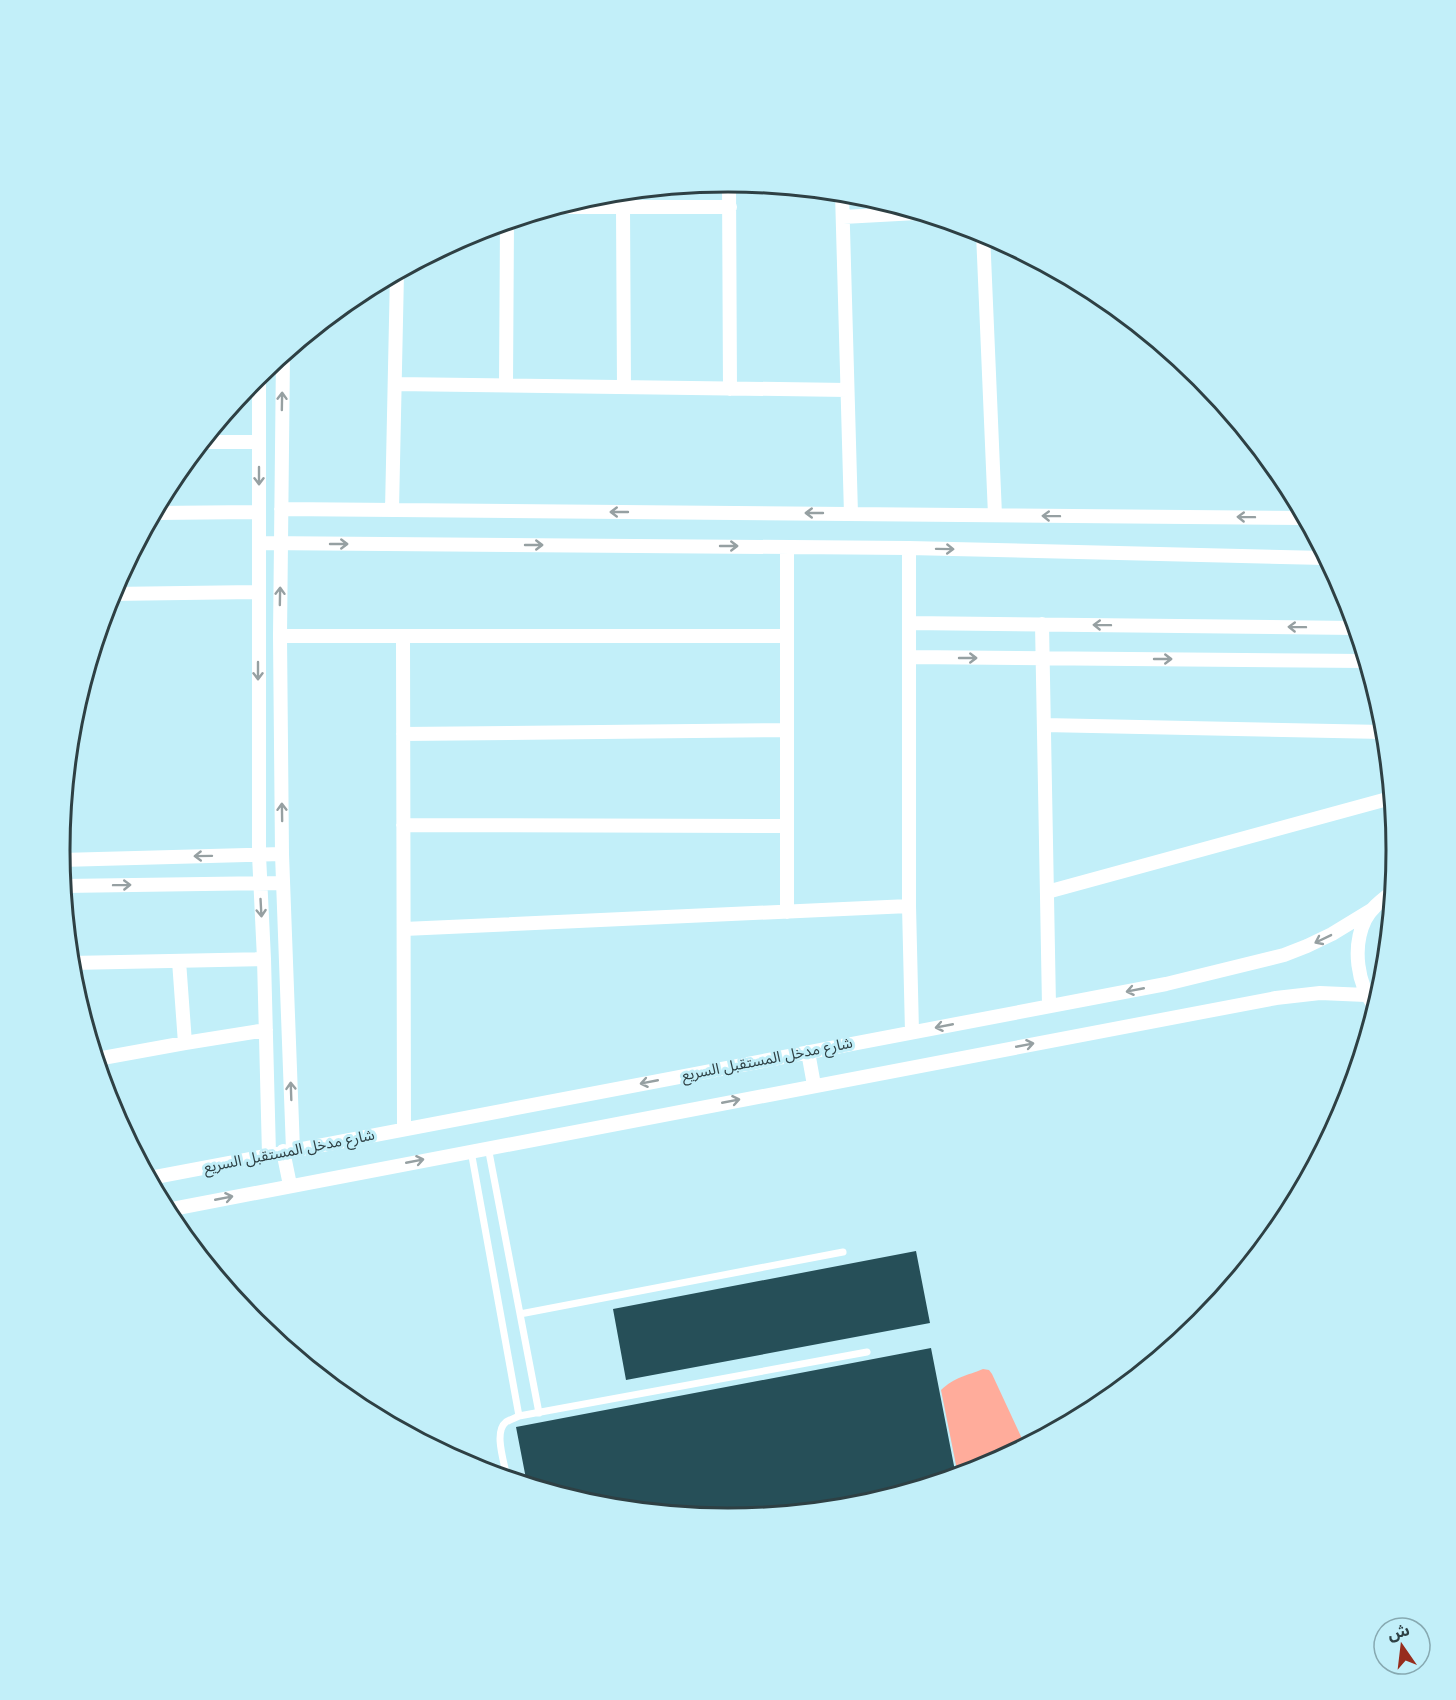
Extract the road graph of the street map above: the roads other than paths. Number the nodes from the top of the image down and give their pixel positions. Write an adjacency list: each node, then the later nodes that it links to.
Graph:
1 (729, 192): 5 (street)
2 (842, 203): 7 (street)
3 (592, 207): 4 (street)
4 (623, 207): 5 (street); 14 (street)
5 (730, 207): 15 (street)
6 (895, 214): 7 (street)
7 (843, 217): 17 (street)
8 (507, 231): 13 (street)
9 (983, 245): 25 (street)
10 (397, 282): 12 (street)
11 (283, 366): 20 (street, one-way to 11)
12 (395, 384): 13 (street); 21 (street)
13 (506, 385): 14 (street)
14 (624, 387): 15 (street)
15 (730, 388): 17 (street)
16 (258, 390): 19 (street)
17 (847, 390): 24 (street)
18 (213, 442): 19 (street)
19 (259, 442): 22 (street, one-way to 22)
20 (281, 509): 21 (street); 28 (street)
21 (392, 510): 24 (street, one-way to 21)
22 (259, 512): 23 (street); 27 (street)
23 (164, 513)
24 (851, 514): 25 (street)
25 (995, 515): 26 (street, one-way to 25)
26 (1295, 518)
27 (259, 543): 28 (street); 32 (street)
28 (281, 543): 29 (street, one-way to 29); 37 (street, one-way to 28)
29 (787, 547): 30 (street); 38 (street)
30 (909, 548): 31 (street, one-way to 31); 34 (street)
31 (1317, 558)
32 (258, 592): 33 (street); 51 (street, one-way to 51)
33 (123, 594)
34 (909, 623): 35 (street); 40 (street)
35 (1042, 624): 36 (street, one-way to 35); 41 (street)
36 (1347, 628)
37 (280, 636): 39 (street); 50 (street, one-way to 37)
38 (787, 636): 39 (street); 44 (street)
39 (403, 637): 46 (street)
40 (909, 657): 41 (street, one-way to 41); 60 (street)
41 (1043, 658): 42 (street, one-way to 42); 43 (street)
42 (1357, 660)
43 (1044, 725): 45 (street); 58 (street)
44 (787, 730): 46 (street); 49 (street)
45 (1375, 732)
46 (403, 734): 48 (street)
47 (1383, 800): 58 (street)
48 (403, 825): 49 (street); 63 (street)
49 (787, 826): 62 (street)
50 (282, 854): 51 (street); 54 (street)
51 (259, 855): 53 (street, one-way to 53); 55 (street)
52 (70, 859): 53 (street)
53 (79, 859): 57 (street)
54 (284, 883): 55 (street); 79 (street, one-way to 54)
55 (260, 884): 57 (street, one-way to 55); 64 (street, one-way to 64)
56 (72, 885): 57 (street)
57 (79, 885)
58 (1047, 892): 69 (street)
59 (1383, 900): 61 (street, شارع مدخل المستقبل السريع)
60 (909, 906): 62 (street); 71 (street)
61 (1373, 909): 67 (street); 69 (street, شارع مدخل المستقبل السريع, one-way to 69)
62 (787, 912): 63 (street)
63 (404, 928): 76 (street)
64 (264, 959): 65 (street); 70 (street)
65 (179, 961): 66 (street); 72 (street)
66 (80, 963)
67 (1366, 995): 68 (street); 75 (street, one-way to 67)
68 (1368, 998)
69 (1049, 1006): 71 (street, شارع مدخل المستقبل السريع, one-way to 71)
70 (266, 1030): 72 (street); 80 (street)
71 (912, 1032): 73 (street, شارع مدخل المستقبل السريع)
72 (185, 1042): 74 (street)
73 (808, 1052): 75 (street); 76 (street, شارع مدخل المستقبل السريع, one-way to 76)
74 (104, 1058)
75 (814, 1085): 77 (street, one-way to 75)
76 (404, 1128): 79 (street, شارع مدخل المستقبل السريع)
77 (488, 1147): 78 (street); 85 (lane)
78 (471, 1150): 82 (street, one-way to 78); 88 (lane)
79 (288, 1151): 80 (street, شارع مدخل المستقبل السريع); 82 (street)
80 (269, 1154): 81 (street, شارع مدخل المستقبل السريع)
81 (158, 1176)
82 (290, 1185): 83 (street, one-way to 82)
83 (177, 1208)
84 (843, 1252): 85 (lane)
85 (520, 1314): 87 (lane)
86 (867, 1352): 87 (lane)
87 (539, 1413): 88 (lane)
88 (519, 1416): 89 (lane)
89 (505, 1468)

